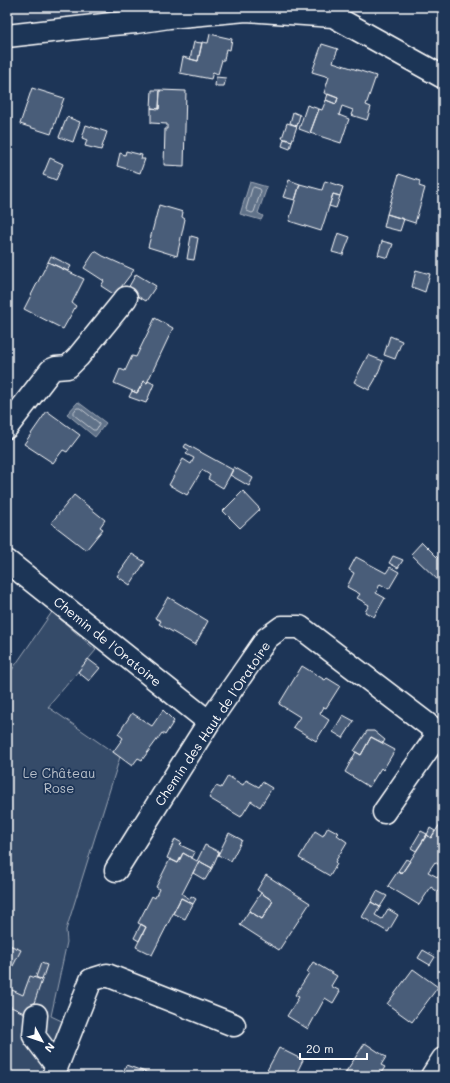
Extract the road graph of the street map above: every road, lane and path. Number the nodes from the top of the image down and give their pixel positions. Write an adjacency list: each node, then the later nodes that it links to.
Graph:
1 (113, 15): 2 (street); 3 (street)
2 (135, 15): 4 (street)
3 (7, 36)
4 (443, 77)
5 (126, 298): 6 (street)
6 (7, 427)
7 (7, 561): 8 (street, Chemin de l'Oratoire)
8 (209, 722): 9 (street, Chemin des Haut de l'Oratoire); 11 (street, Chemin des Haut de l'Oratoire)
9 (441, 736): 10 (street)
10 (384, 812)
11 (116, 870)
12 (36, 1015): 15 (street)
13 (234, 1025): 15 (street)
14 (443, 1059): 16 (street)
15 (54, 1071)
16 (432, 1076)

